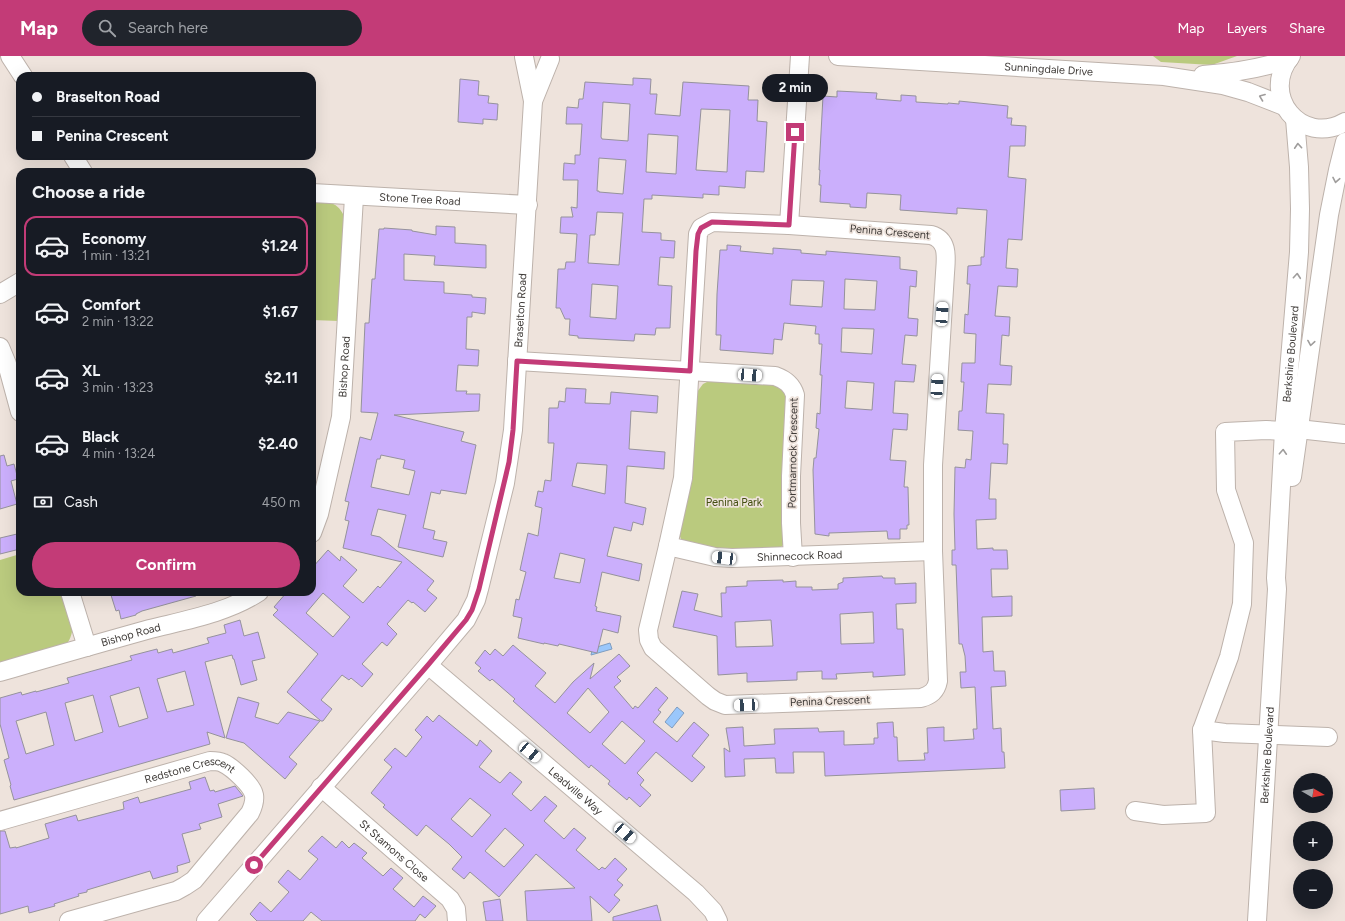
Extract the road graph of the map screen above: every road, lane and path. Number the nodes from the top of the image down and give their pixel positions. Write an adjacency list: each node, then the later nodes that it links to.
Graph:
1 (10, 56): 8 (street)
2 (524, 56): 5 (street); 10 (street, Braselton Road)
3 (800, 56): 17 (street)
4 (838, 56): 7 (street, Sunningdale Drive)
5 (552, 57): 10 (street, Braselton Road)
6 (1290, 57): 9 (street, Sunningdale Drive); 11 (street, Berkshire Boulevard)
7 (1064, 63): 9 (street, Sunningdale Drive)
8 (20, 72)
9 (1164, 76): 11 (street, Sunningdale Drive, one-way to 9)
10 (533, 101): 16 (street, Braselton Road)
11 (1290, 113): 12 (street, Sunningdale Drive); 24 (street, Berkshire Boulevard, one-way to 11)
12 (1345, 122)
13 (1345, 142): 24 (street, Berkshire Boulevard, one-way to 24)
14 (316, 194): 15 (street, Stone Tree Road)
15 (354, 197): 16 (street, Stone Tree Road); 26 (street, Bishop Road)
16 (528, 205): 21 (street, Braselton Road)
17 (789, 225): 22 (street, Penina Crescent); 28 (street, Penina Crescent)
18 (16, 284): 19 (street)
19 (0, 294)
20 (0, 347): 23 (street)
21 (517, 361): 22 (street, Portmarnock Crescent); 33 (street, Braselton Road)
22 (690, 371): 27 (street, Penina Crescent); 29 (street, Portmarnock Crescent)
23 (16, 397)
24 (1291, 430): 25 (street); 35 (street); 36 (street, Berkshire Boulevard)
25 (1344, 434)
26 (316, 524)
27 (668, 546): 28 (street, Penina Crescent); 29 (street, Shinnecock Road)
28 (933, 552): 29 (street, Shinnecock Road)
29 (793, 557)
30 (71, 596): 32 (street)
31 (240, 597): 32 (street, Bishop Road)
32 (87, 646): 34 (street, Bishop Road)
33 (428, 665): 38 (street, Braselton Road); 44 (street, Leadville Way)
34 (0, 672)
35 (1202, 730): 36 (street); 39 (street)
36 (1269, 734): 37 (street); 45 (street, Berkshire Boulevard)
37 (1328, 737)
38 (321, 787): 42 (street, Braselton Road); 43 (street, St Stamons Close)
39 (1135, 811)
40 (0, 821): 41 (street, Redstone Crescent)
41 (69, 921)
42 (206, 921)
43 (457, 921)
44 (718, 921)
45 (1257, 921)

